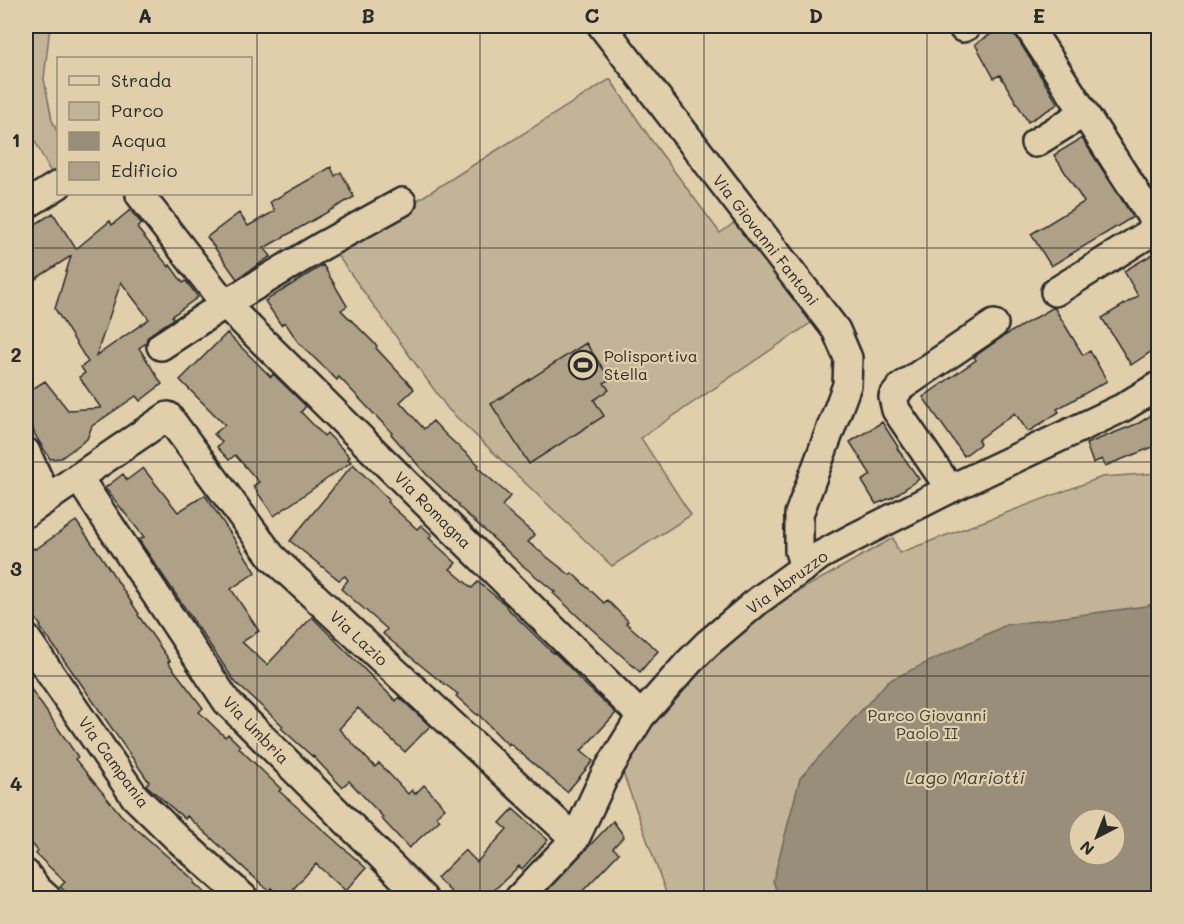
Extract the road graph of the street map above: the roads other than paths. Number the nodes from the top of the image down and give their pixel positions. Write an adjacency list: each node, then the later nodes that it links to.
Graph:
1 (602, 26): 19 (street, Via Giovanni Fantoni)
2 (1028, 26): 3 (street)
3 (1084, 113): 4 (street); 9 (street)
4 (1035, 143)
5 (57, 185): 8 (street)
6 (140, 195): 11 (street, Via Romagna)
7 (402, 202): 11 (street)
8 (26, 205)
9 (1158, 227): 10 (street)
10 (1054, 292)
11 (225, 304): 13 (street); 21 (street, Via Romagna)
12 (994, 324): 17 (street)
13 (161, 346)
14 (1158, 386): 17 (street, Via Abruzzo)
15 (26, 452): 18 (street)
16 (78, 477): 18 (street); 22 (street, Via Lazio); 26 (street, Via Umbria)
17 (950, 489): 19 (street, Via Abruzzo)
18 (36, 505)
19 (812, 562): 21 (street, Via Abruzzo)
20 (26, 638): 25 (street, Via Campania)
21 (641, 716): 22 (street, Via Abruzzo)
22 (575, 839): 27 (street, Via Abruzzo)
23 (26, 874): 24 (street)
24 (47, 898)
25 (244, 898)
26 (423, 898)
27 (519, 898)

